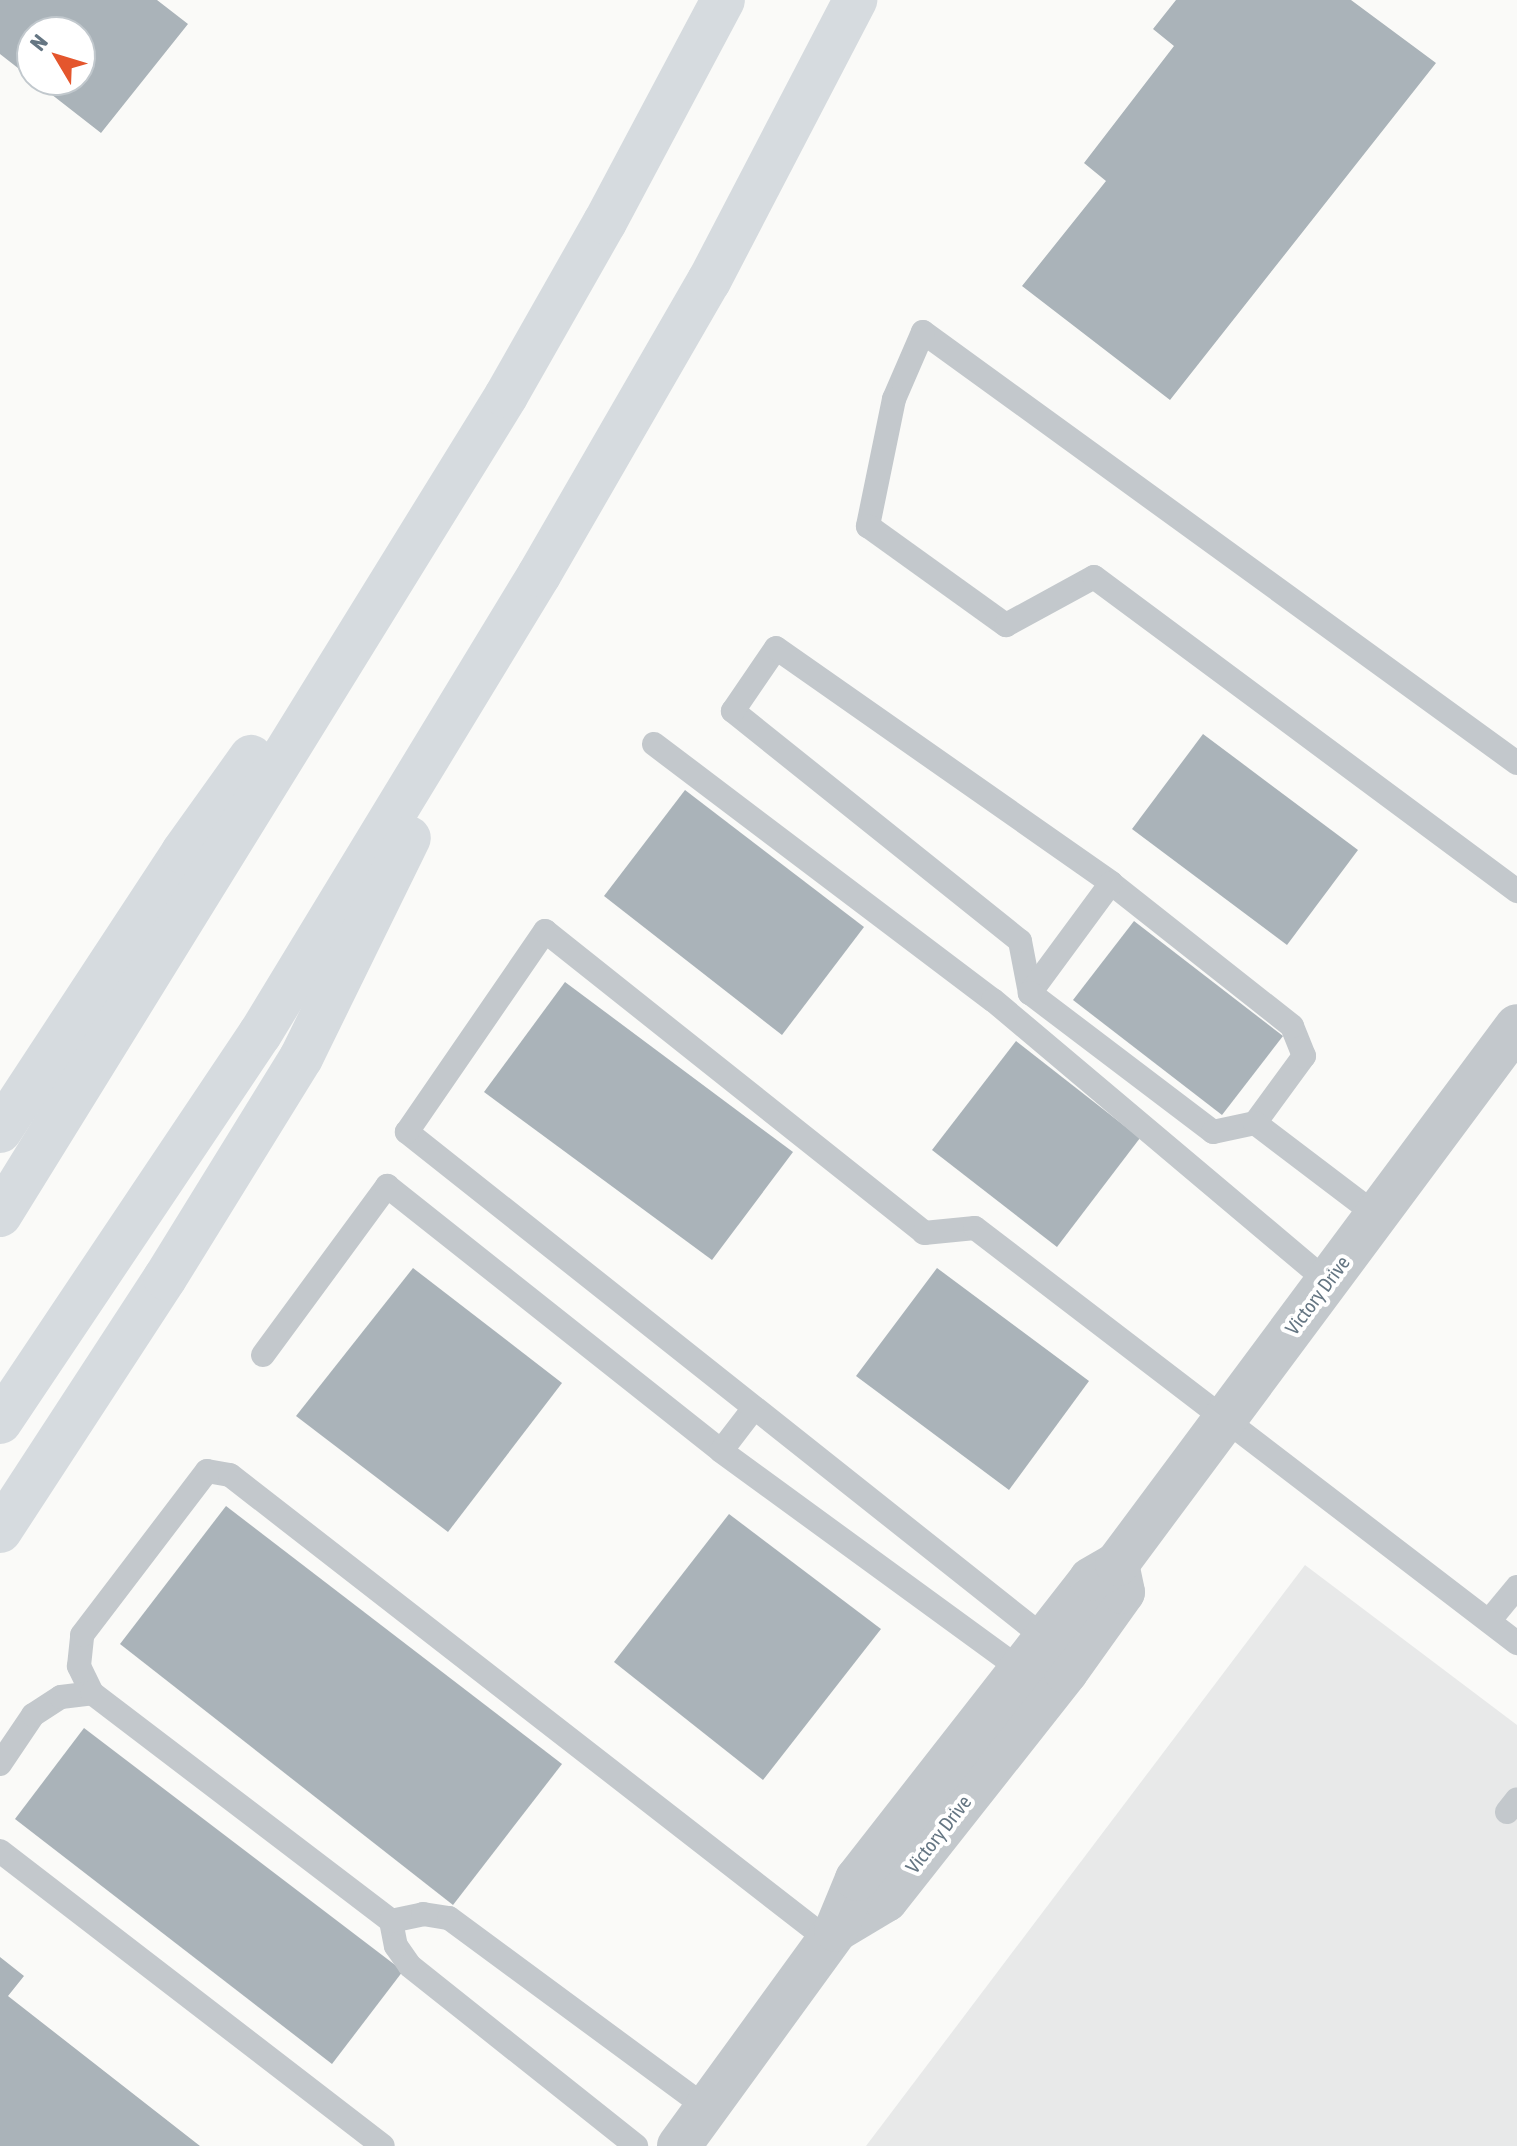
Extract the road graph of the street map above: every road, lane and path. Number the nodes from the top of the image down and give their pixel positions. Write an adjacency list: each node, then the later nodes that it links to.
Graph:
1 (723, 0): 3 (highway)
2 (855, 0): 4 (highway)
3 (506, 396): 12 (highway); 13 (highway)
4 (539, 575): 19 (highway); 21 (highway)
5 (654, 744): 15 (lane)
6 (1517, 763): 8 (lane)
7 (1111, 883): 9 (lane); 9 (lane); 11 (lane)
8 (1517, 891)
9 (1030, 993): 11 (lane)
10 (1517, 1026): 14 (street, Victory Drive)
11 (1255, 1123): 14 (lane)
12 (0, 1131)
13 (0, 1215)
14 (1376, 1215): 15 (street, Victory Drive)
15 (1327, 1281): 18 (street, Victory Drive)
16 (263, 1355): 20 (lane)
17 (754, 1408): 18 (lane); 20 (lane); 26 (lane)
18 (1226, 1418): 22 (street, Victory Drive); 24 (lane)
19 (0, 1422)
20 (721, 1451): 26 (lane)
21 (0, 1531)
22 (1117, 1564): 26 (street, Victory Drive); 31 (street, Victory Drive)
23 (1517, 1587): 24 (lane)
24 (1489, 1621): 25 (lane)
25 (1517, 1643)
26 (1034, 1655): 31 (street, Victory Drive)
27 (92, 1693): 28 (lane); 30 (lane); 31 (lane)
28 (0, 1764)
29 (0, 1851): 33 (lane)
30 (391, 1921): 32 (lane); 34 (lane)
31 (832, 1935): 32 (street, Victory Drive)
32 (707, 2108): 35 (street, Victory Drive)
33 (383, 2146)
34 (636, 2146)
35 (679, 2146)

